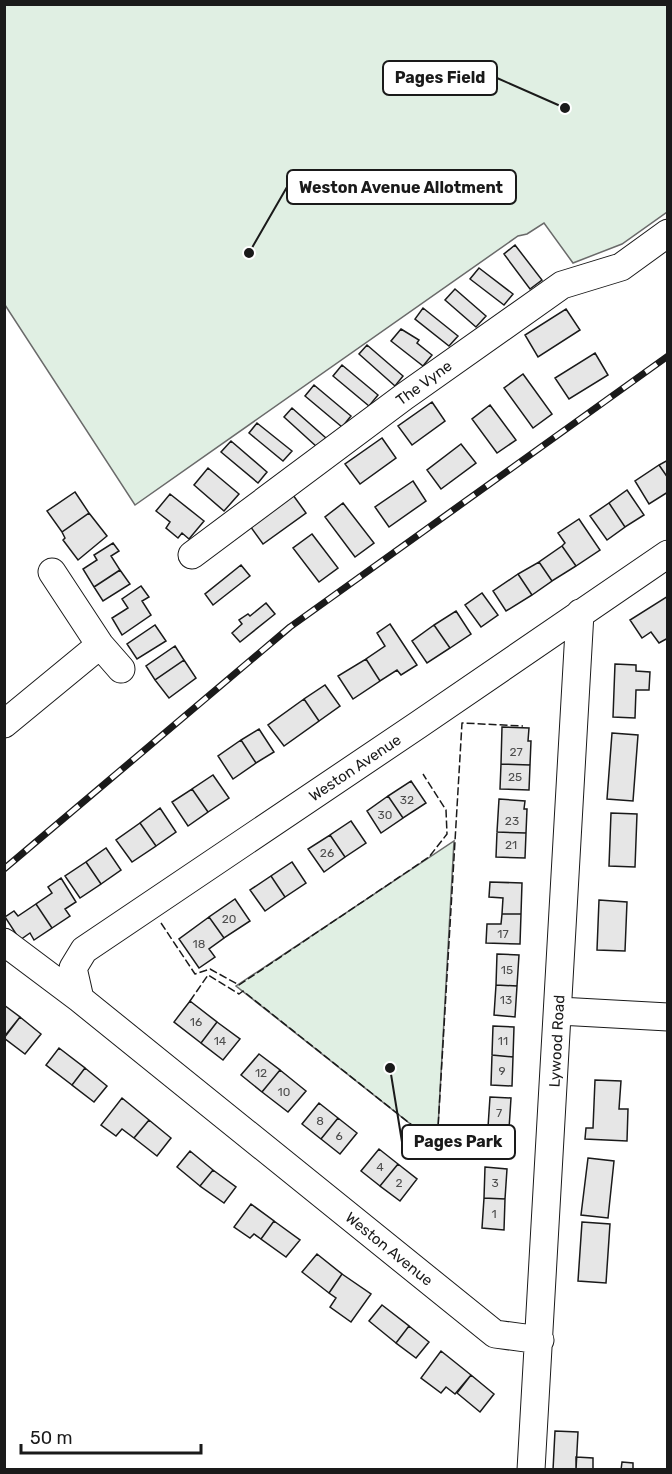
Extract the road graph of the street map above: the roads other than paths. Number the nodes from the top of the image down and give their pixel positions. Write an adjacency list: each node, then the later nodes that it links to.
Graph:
1 (668, 233): 3 (street, The Vyne)
2 (668, 554): 5 (street, Weston Avenue)
3 (192, 555)
4 (52, 572): 6 (street)
5 (580, 613): 10 (street, Weston Avenue); 11 (street, Lywood Road)
6 (100, 645): 7 (street); 8 (street)
7 (121, 669)
8 (4, 724)
9 (4, 942): 10 (street, Weston Avenue)
10 (80, 999): 13 (street, Weston Avenue)
11 (559, 1011): 12 (street); 13 (street, Lywood Road)
12 (668, 1017)
13 (540, 1340): 14 (street, Lywood Road)
14 (531, 1470)

